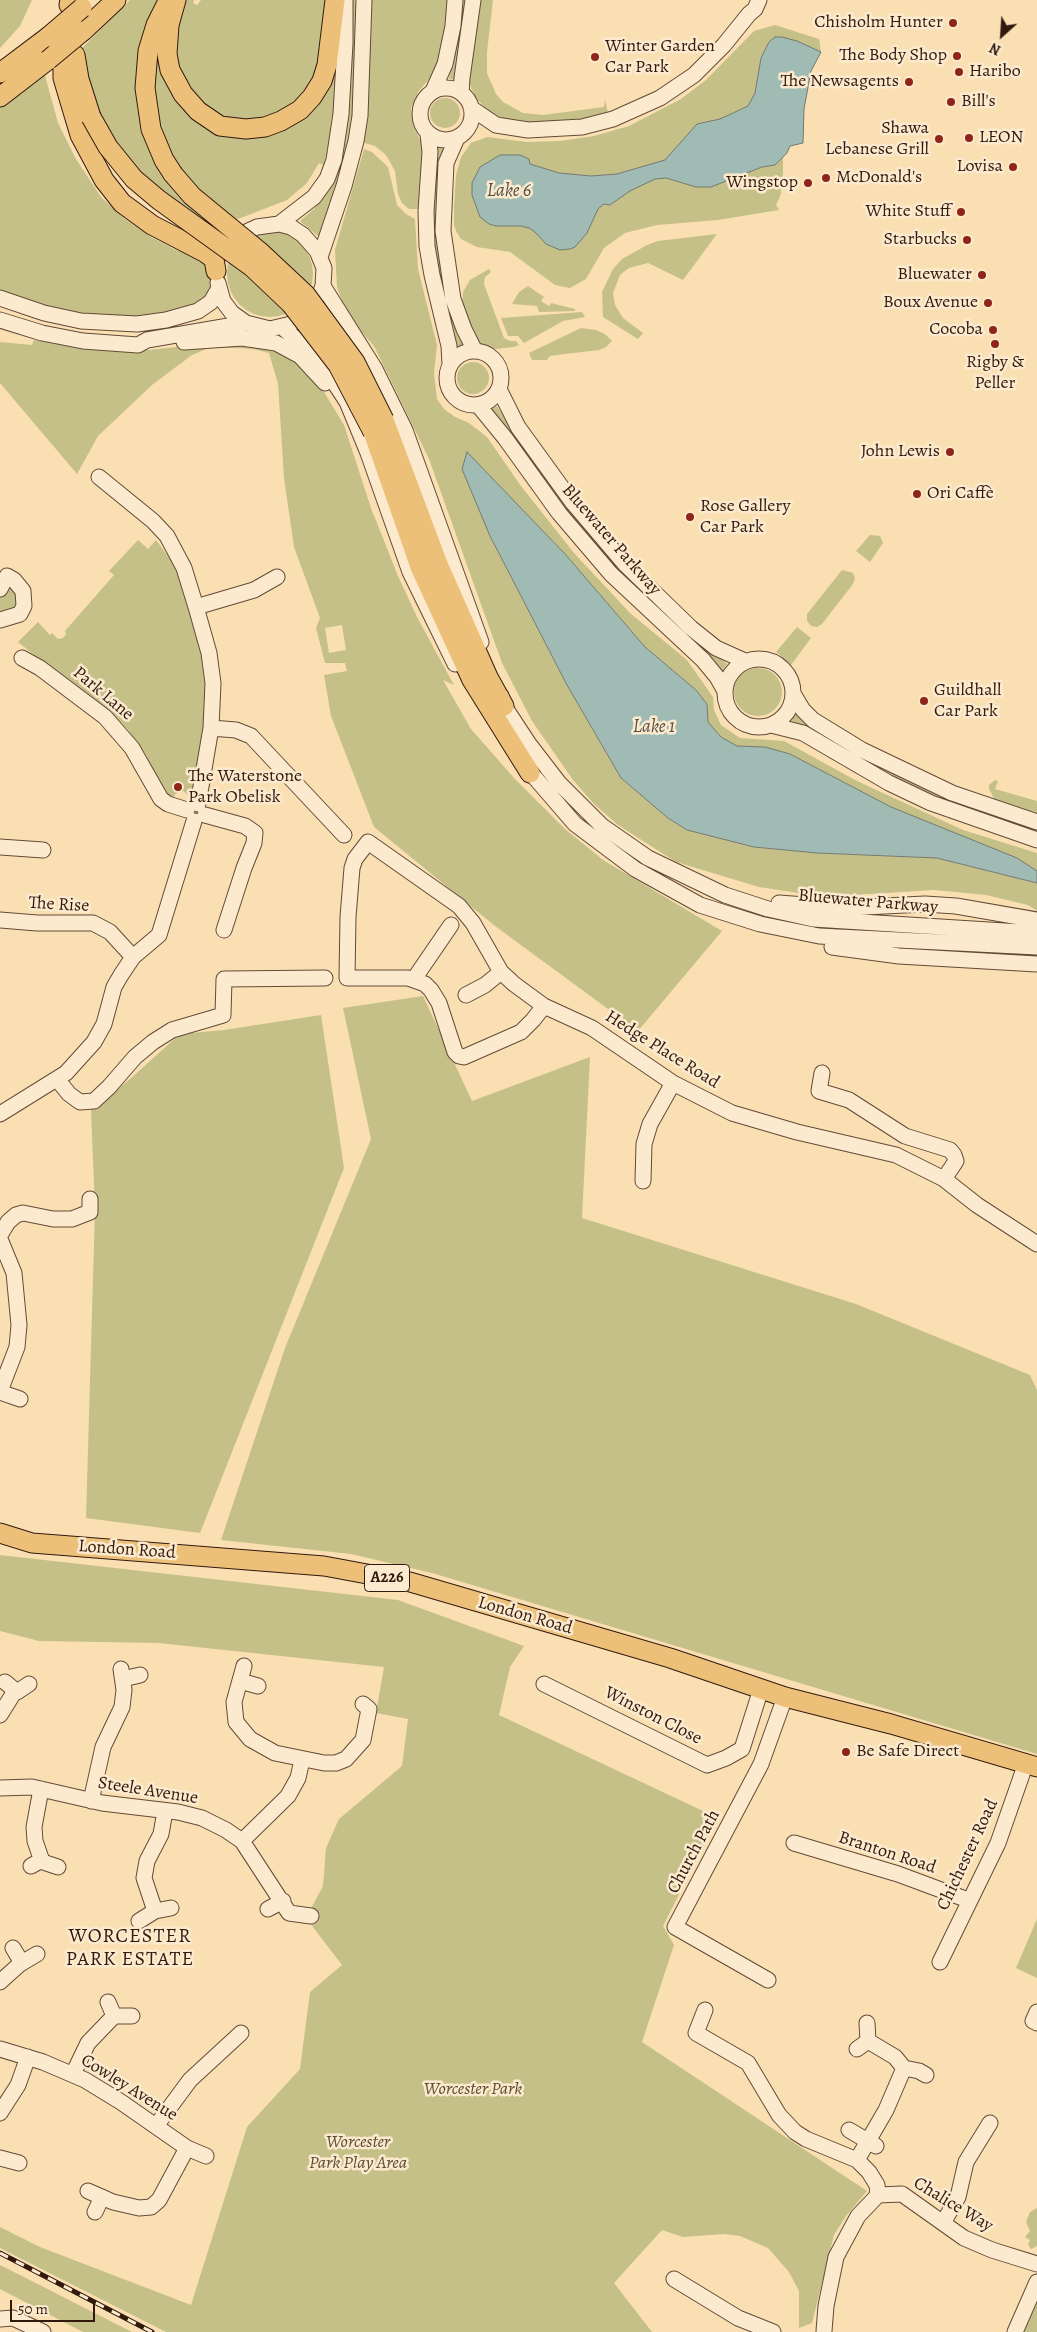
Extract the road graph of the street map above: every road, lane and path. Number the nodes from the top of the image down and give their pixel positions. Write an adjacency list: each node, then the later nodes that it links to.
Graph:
1 (116, 0): 11 (main road, bridge)
2 (169, 0): 33 (main road, bridge)
3 (176, 0): 4 (main road)
4 (335, 0)
5 (345, 0): 20 (street)
6 (364, 0): 22 (street)
7 (455, 0): 13 (street)
8 (473, 0): 14 (street)
9 (759, 0): 17 (street)
10 (76, 2): 12 (main road, bridge)
11 (62, 60): 15 (main road); 23 (main road); 33 (main road, bridge)
12 (0, 73)
13 (433, 91): 14 (street); 18 (street)
14 (461, 93): 16 (street)
15 (0, 97)
16 (471, 108): 17 (street); 19 (street)
17 (496, 125): 19 (street)
18 (428, 134): 19 (street); 29 (street)
19 (460, 135): 28 (street)
20 (279, 224): 21 (street); 22 (street)
21 (244, 233)
22 (320, 257): 43 (street, Bluewater Parkway)
23 (219, 272): 24 (street); 26 (street)
24 (0, 298)
25 (0, 320): 27 (street)
26 (246, 323): 27 (street); 31 (street, Bluewater Parkway)
27 (138, 345): 31 (street)
28 (475, 351): 29 (street); 30 (street, Bluewater Parkway)
29 (450, 364): 32 (street)
30 (499, 389): 32 (street); 40 (street, Bluewater Parkway)
31 (347, 402): 46 (street, Bluewater Parkway)
32 (478, 405): 41 (street, Bluewater Parkway)
33 (379, 426): 43 (main road); 46 (main road)
34 (99, 477): 37 (street)
35 (277, 577): 37 (street)
36 (0, 589): 38 (street)
37 (196, 607): 45 (street)
38 (0, 620)
39 (22, 658): 47 (street, Park Lane)
40 (745, 661): 41 (street); 42 (street, Bluewater Parkway)
41 (725, 691): 44 (street, Bluewater Parkway)
42 (794, 695): 44 (street); 48 (street, Bluewater Parkway)
43 (504, 706): 53 (street, Bluewater Parkway)
44 (771, 725): 50 (street, Bluewater Parkway)
45 (211, 728): 47 (street); 49 (street)
46 (530, 773): 54 (street, Bluewater Parkway)
47 (196, 812): 58 (street, Park Lane); 60 (street)
48 (1037, 822)
49 (344, 834)
50 (1037, 840)
51 (0, 847): 52 (street)
52 (43, 850)
53 (726, 894): 56 (street); 59 (street, Bluewater Parkway)
54 (700, 905): 59 (street, Bluewater Parkway); 61 (street)
55 (0, 920): 60 (street, The Rise)
56 (1037, 920)
57 (451, 926): 64 (street)
58 (224, 930)
59 (1037, 940)
60 (133, 957): 68 (street)
61 (1037, 964)
62 (501, 972): 64 (street, Hedge Place Road); 65 (street); 66 (street, Hedge Place Road)
63 (325, 978): 68 (street)
64 (414, 979): 66 (street)
65 (466, 995)
66 (544, 1006): 69 (street, Hedge Place Road)
67 (822, 1072): 71 (street)
68 (57, 1079): 70 (street)
69 (673, 1083): 71 (street, Hedge Place Road); 72 (street)
70 (0, 1114)
71 (944, 1179): 75 (street, Hedge Place Road)
72 (642, 1181)
73 (90, 1199): 74 (street)
74 (0, 1237): 76 (street)
75 (1037, 1244)
76 (0, 1391): 77 (street)
77 (20, 1399)
78 (0, 1533): 85 (main road, London Road / A226)
79 (244, 1666): 81 (street)
80 (140, 1674): 93 (street)
81 (240, 1681): 84 (street); 89 (street)
82 (29, 1684): 88 (street)
83 (544, 1684): 85 (street, Winston Close)
84 (258, 1686)
85 (761, 1689): 86 (main road, London Road / A226)
86 (786, 1697): 90 (main road, London Road / A226); 109 (street, Church Path)
87 (363, 1704): 89 (street)
88 (0, 1715)
89 (302, 1760): 95 (street)
90 (1032, 1765): 98 (street, Chichester Road)
91 (0, 1788): 92 (street, Steele Avenue)
92 (41, 1789): 93 (street, Steele Avenue); 97 (street)
93 (91, 1801): 94 (street, Steele Avenue)
94 (166, 1811): 95 (street, Steele Avenue); 102 (street)
95 (242, 1841): 99 (street, Steele Avenue)
96 (794, 1843): 98 (street, Branton Road)
97 (58, 1866)
98 (968, 1900): 108 (street, Chichester Road)
99 (283, 1901): 101 (street); 103 (street, Steele Avenue)
100 (171, 1908): 102 (street)
101 (268, 1908)
102 (154, 1912): 104 (street)
103 (310, 1916)
104 (139, 1921)
105 (13, 1948): 107 (street)
106 (37, 1954): 107 (street)
107 (22, 1962): 110 (street)
108 (940, 1962)
109 (768, 1980)
110 (0, 1982)
111 (704, 2010): 129 (street)
112 (1037, 2012): 115 (street)
113 (132, 2016): 121 (street)
114 (867, 2023): 119 (street)
115 (1037, 2023)
116 (242, 2033): 124 (street)
117 (0, 2048): 118 (street, Cowley Avenue)
118 (28, 2057): 121 (street, Cowley Avenue); 122 (street)
119 (904, 2068): 120 (street); 126 (street)
120 (922, 2071)
121 (73, 2074): 124 (street, Cowley Avenue)
122 (0, 2113)
123 (990, 2123): 134 (street)
124 (156, 2126): 127 (street, Cowley Avenue)
125 (849, 2130): 126 (street)
126 (872, 2144): 129 (street)
127 (187, 2148): 128 (street, Cowley Avenue); 133 (street)
128 (206, 2156)
129 (857, 2160): 132 (street)
130 (1, 2162): 131 (street)
131 (19, 2163)
132 (878, 2195): 134 (street, Chalice Way); 141 (street)
133 (95, 2212)
134 (943, 2223): 135 (street, Chalice Way)
135 (1037, 2264)
136 (674, 2279): 140 (street)
137 (1037, 2282): 142 (street)
138 (0, 2319): 139 (street)
139 (42, 2332)
140 (772, 2332)
141 (821, 2332)
142 (1016, 2332)

